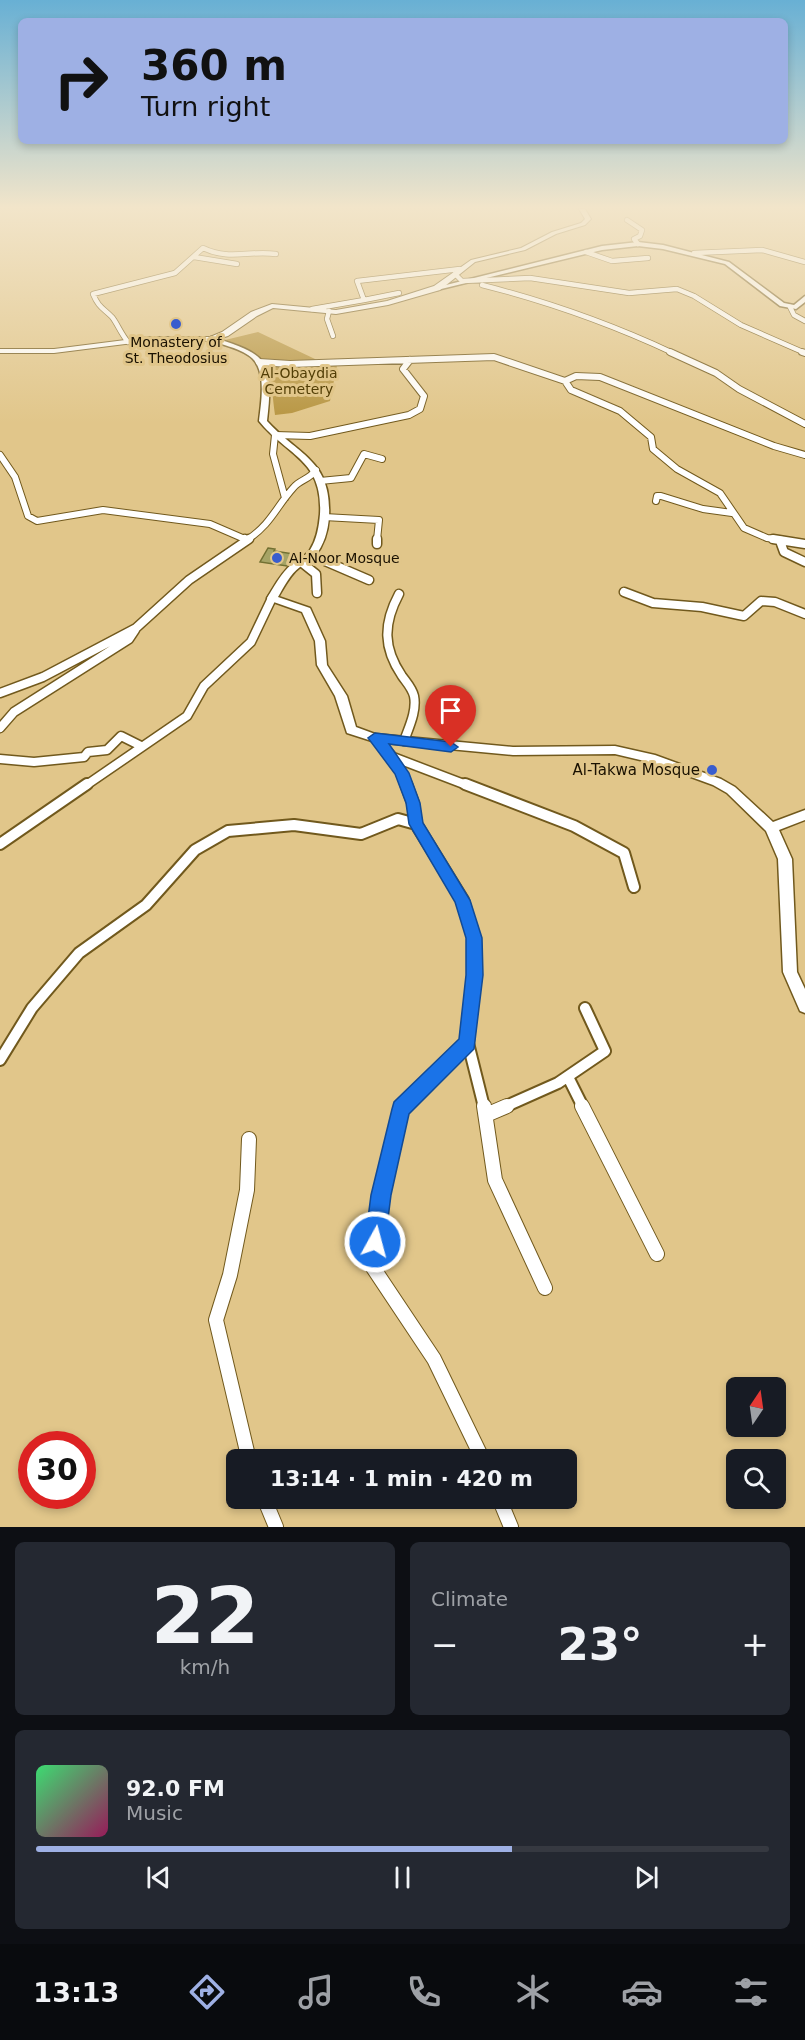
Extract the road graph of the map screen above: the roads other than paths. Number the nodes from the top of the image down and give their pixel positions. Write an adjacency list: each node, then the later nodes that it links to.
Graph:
1 (149, 280): 20 (street)
2 (359, 280): 13 (street)
3 (447, 280): 10 (main road)
4 (466, 280): 8 (street)
5 (501, 280): 9 (street)
6 (544, 280): 22 (street)
7 (750, 280): 14 (street)
8 (462, 281): 9 (street); 10 (street)
9 (478, 282): 26 (street)
10 (437, 288): 16 (main road)
11 (399, 294): 13 (street)
12 (805, 298): 14 (street)
13 (364, 300): 15 (street)
14 (790, 307): 17 (street)
15 (312, 309): 16 (main road); 19 (main road)
16 (329, 311): 18 (street)
17 (805, 321)
18 (333, 336)
19 (211, 339): 20 (main road); 24 (street)
20 (128, 342): 21 (main road)
21 (0, 351)
22 (805, 353)
23 (410, 360): 24 (street); 25 (street); 27 (street)
24 (259, 362): 27 (street)
25 (565, 381): 29 (street); 34 (street)
26 (805, 424)
27 (276, 435): 31 (street); 32 (street)
28 (0, 455): 36 (street)
29 (805, 455)
30 (382, 459): 31 (street)
31 (318, 475): 32 (street); 35 (street)
32 (285, 498): 36 (street)
33 (656, 501): 34 (street)
34 (732, 513): 37 (street)
35 (324, 517): 38 (street); 40 (street)
36 (247, 540): 49 (street)
37 (780, 541): 39 (street); 42 (street)
38 (376, 544)
39 (805, 544)
40 (311, 555): 41 (street); 43 (street)
41 (301, 562): 45 (street); 47 (street)
42 (805, 562)
43 (369, 580)
44 (624, 592): 48 (street)
45 (317, 593)
46 (399, 594): 53 (street)
47 (272, 598): 52 (street); 54 (street)
48 (805, 614)
49 (136, 628): 50 (street); 51 (street)
50 (0, 693)
51 (0, 728)
52 (375, 738): 53 (street); 55 (street)
53 (404, 741): 59 (street)
54 (141, 746): 56 (street); 60 (street)
55 (393, 757): 58 (street); 61 (street)
56 (0, 759)
57 (805, 815): 59 (street)
58 (416, 824): 64 (street); 65 (street)
59 (771, 828): 62 (street)
60 (0, 844)
61 (634, 887)
62 (805, 1006)
63 (585, 1008): 66 (street)
64 (468, 1043): 67 (street); 72 (street)
65 (0, 1060)
66 (568, 1077): 67 (street); 69 (street)
67 (486, 1115): 70 (street)
68 (249, 1139): 71 (street)
69 (657, 1254)
70 (545, 1288)
71 (246, 1449)
72 (479, 1449)
73 (269, 1509): 75 (street)
74 (504, 1509): 76 (street)
75 (276, 1527)
76 (511, 1527)

